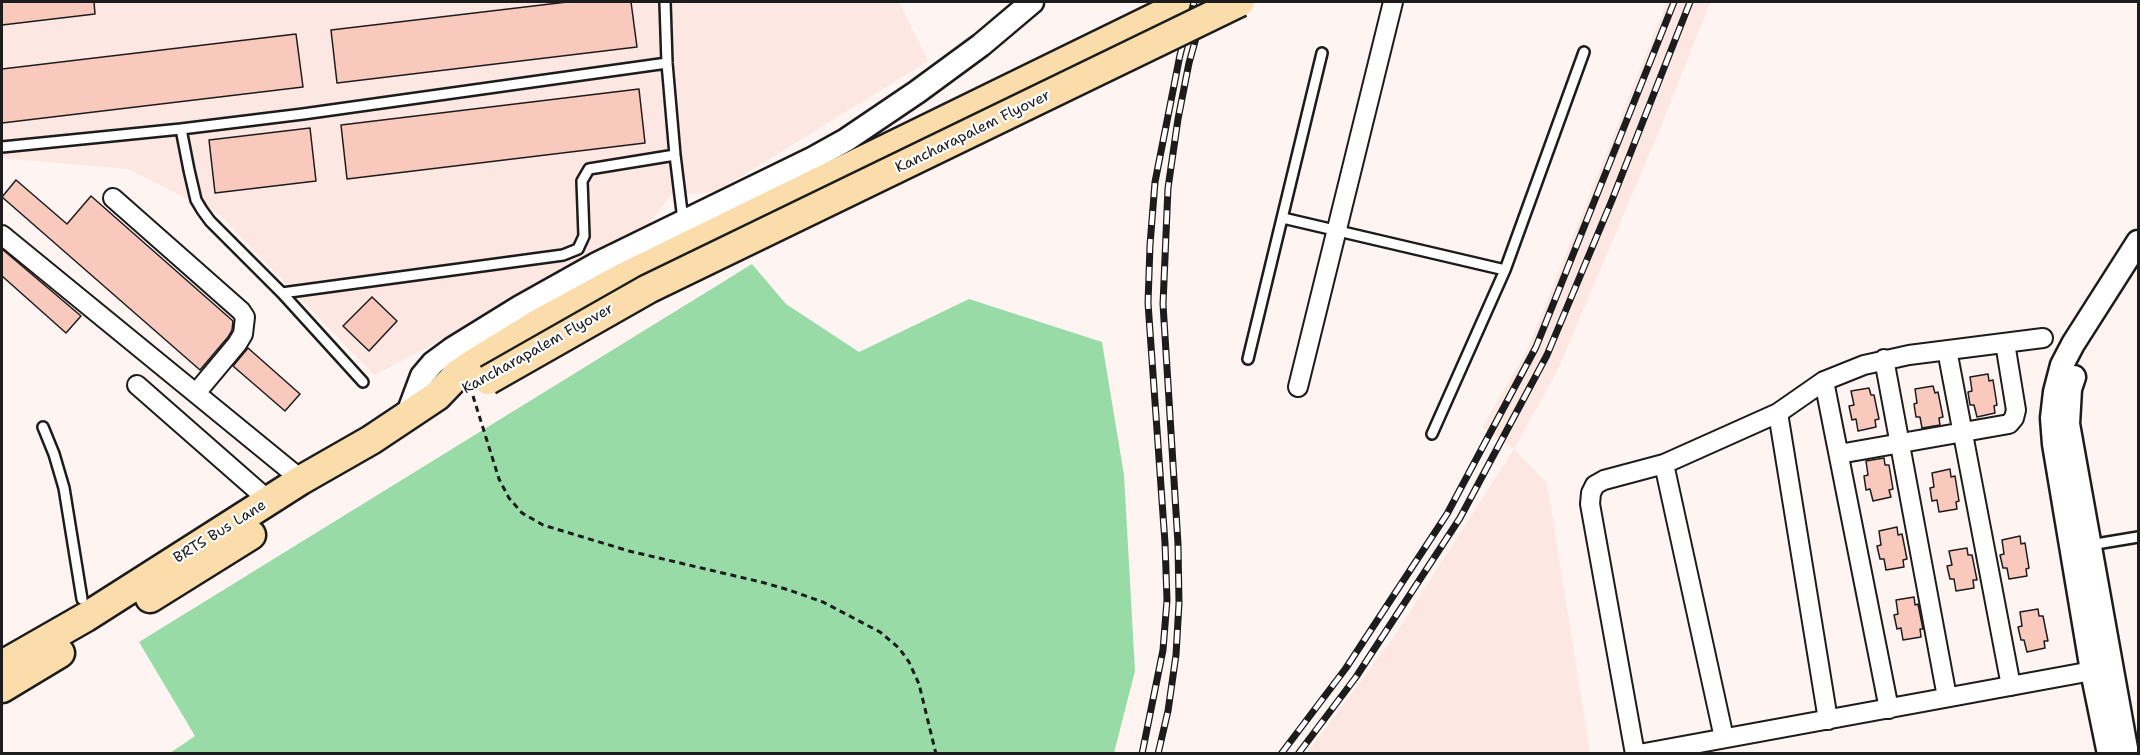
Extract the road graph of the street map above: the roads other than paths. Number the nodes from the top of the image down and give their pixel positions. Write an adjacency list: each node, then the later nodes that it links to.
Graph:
1 (665, 2): 8 (lane)
2 (1187, 2): 26 (main road, Kancharapalem Flyover)
3 (1240, 2): 26 (main road, Kancharapalem Flyover, bridge)
4 (1393, 2): 15 (street)
5 (1025, 4): 14 (street)
6 (1584, 52): 18 (lane)
7 (1322, 53): 13 (lane)
8 (667, 63): 9 (lane); 11 (lane)
9 (181, 129): 10 (lane); 20 (lane)
10 (2, 147)
11 (675, 155): 14 (lane); 20 (lane)
12 (113, 198): 31 (street)
13 (1282, 218): 15 (lane); 24 (lane)
14 (683, 222): 35 (street)
15 (1336, 231): 18 (lane); 30 (street)
16 (2, 235): 31 (street)
17 (2139, 242): 47 (street)
18 (1505, 270): 39 (lane)
19 (2139, 271): 47 (street)
20 (282, 292): 28 (lane)
21 (2043, 338): 22 (street)
22 (2005, 343): 23 (street); 38 (street)
23 (1947, 350): 25 (street); 38 (street)
24 (1248, 359)
25 (1884, 359): 27 (street); 41 (street)
26 (478, 377): 32 (main road, Kancharapalem Flyover)
27 (1824, 381): 34 (street); 42 (street)
28 (363, 382)
29 (137, 385): 37 (street)
30 (1298, 387)
31 (196, 393): 33 (street)
32 (436, 396): 35 (main road, BRTS Bus Lane)
33 (212, 406): 37 (street); 44 (street)
34 (1778, 413): 43 (street); 56 (street)
35 (406, 416): 40 (main road, BRTS Bus Lane)
36 (43, 427): 48 (lane)
37 (190, 430): 45 (street)
38 (1962, 433): 41 (street); 52 (street)
39 (1432, 434)
40 (371, 440): 44 (main road); 50 (main road, BRTS Bus Lane); 53 (main road)
41 (1899, 444): 42 (street); 54 (street)
42 (1839, 454): 55 (street)
43 (1664, 464): 57 (street); 58 (street)
44 (292, 472): 45 (main road)
45 (259, 492): 48 (main road)
46 (2139, 537): 47 (lane)
47 (2082, 546): 51 (street); 61 (street)
48 (82, 599): 49 (main road)
49 (2, 649)
50 (2, 665)
51 (2092, 671): 52 (street); 60 (street)
52 (2011, 686): 54 (street)
53 (2, 688)
54 (1947, 698): 55 (street)
55 (1889, 709): 56 (street)
56 (1828, 720): 57 (street)
57 (1724, 738): 59 (street)
58 (1635, 753)
59 (1639, 753)
60 (2109, 753)
61 (2127, 753)

